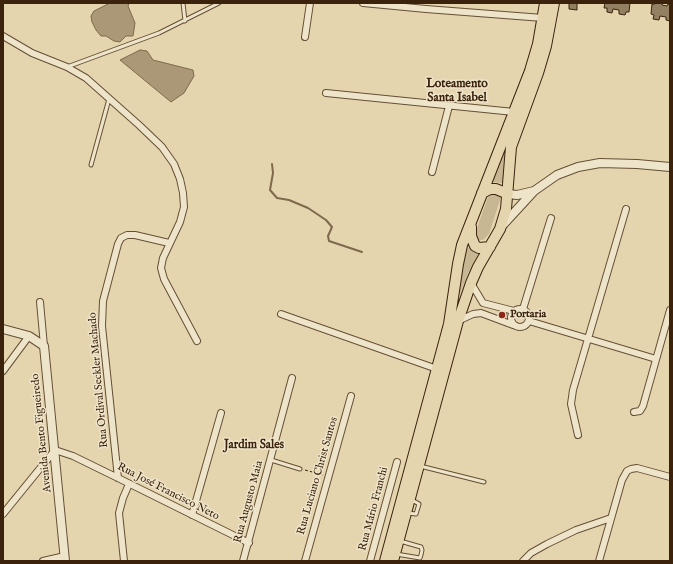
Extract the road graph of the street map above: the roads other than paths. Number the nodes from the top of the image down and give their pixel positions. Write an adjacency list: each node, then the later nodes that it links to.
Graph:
1 (183, 3): 8 (lane)
2 (219, 3): 8 (lane)
3 (310, 3): 10 (street)
4 (363, 3): 7 (street)
5 (545, 3): 7 (main road)
6 (554, 3): 21 (main road)
7 (543, 18): 15 (main road)
8 (186, 21): 11 (lane)
9 (3, 36): 11 (street)
10 (306, 37)
11 (67, 67): 13 (street)
12 (326, 93): 14 (street)
13 (109, 98): 16 (lane); 26 (street)
14 (449, 106): 15 (street); 18 (street)
15 (514, 112): 20 (main road)
16 (91, 165)
17 (670, 167): 19 (street)
18 (432, 172)
19 (534, 191): 21 (street); 25 (street)
20 (482, 193): 21 (main road); 24 (main road)
21 (508, 194): 25 (main road)
22 (626, 209): 41 (street)
23 (551, 218): 31 (street)
24 (471, 223): 27 (main road); 45 (main road)
25 (500, 229): 27 (main road)
26 (169, 243): 42 (street); 58 (street, Rua Ordival Seckler Machado)
27 (490, 246): 28 (main road)
28 (471, 283): 30 (street); 36 (main road)
29 (40, 302): 43 (street, Avenida Bento Figueiredo)
30 (483, 303): 33 (street); 34 (street)
31 (523, 309): 33 (street); 37 (street)
32 (670, 310): 44 (street)
33 (514, 311): 38 (street)
34 (481, 312): 36 (street); 38 (street)
35 (281, 314): 45 (street)
36 (458, 321): 55 (main road)
37 (529, 321): 38 (street); 41 (street)
38 (513, 325)
39 (3, 329): 40 (street)
40 (29, 336): 43 (street); 46 (street)
41 (589, 339): 44 (street); 51 (street)
42 (197, 341)
43 (44, 346): 52 (street, Avenida Bento Figueiredo)
44 (656, 358): 49 (street)
45 (437, 369): 73 (main road)
46 (3, 371)
47 (292, 378): 53 (street, Rua Augusto Maia)
48 (351, 396): 71 (street, Rua Luciano Christ Santos)
49 (634, 412)
50 (221, 413): 62 (street)
51 (578, 434)
52 (55, 450): 58 (street, Rua José Francisco Neto); 61 (street); 67 (street, Avenida Bento Figueiredo)
53 (270, 460): 56 (lane); 65 (street, Rua Augusto Maia)
54 (397, 462): 72 (street, Rua Mário Franchi)
55 (418, 466): 59 (lane); 64 (main road)
56 (300, 468)
57 (670, 477): 63 (street)
58 (118, 478): 60 (street, Rua José Francisco Neto)
59 (484, 482)
60 (130, 484): 62 (street, Rua José Francisco Neto); 69 (street)
61 (3, 514)
62 (192, 515): 65 (street, Rua José Francisco Neto)
63 (611, 518): 74 (street); 75 (street)
64 (398, 540): 66 (main road); 66 (lane)
65 (249, 543): 70 (street, Rua Augusto Maia)
66 (394, 557)
67 (65, 558): 68 (street)
68 (43, 561)
69 (124, 561)
70 (243, 561)
71 (305, 561)
72 (370, 561)
73 (385, 561)
74 (523, 561)
75 (599, 561)

